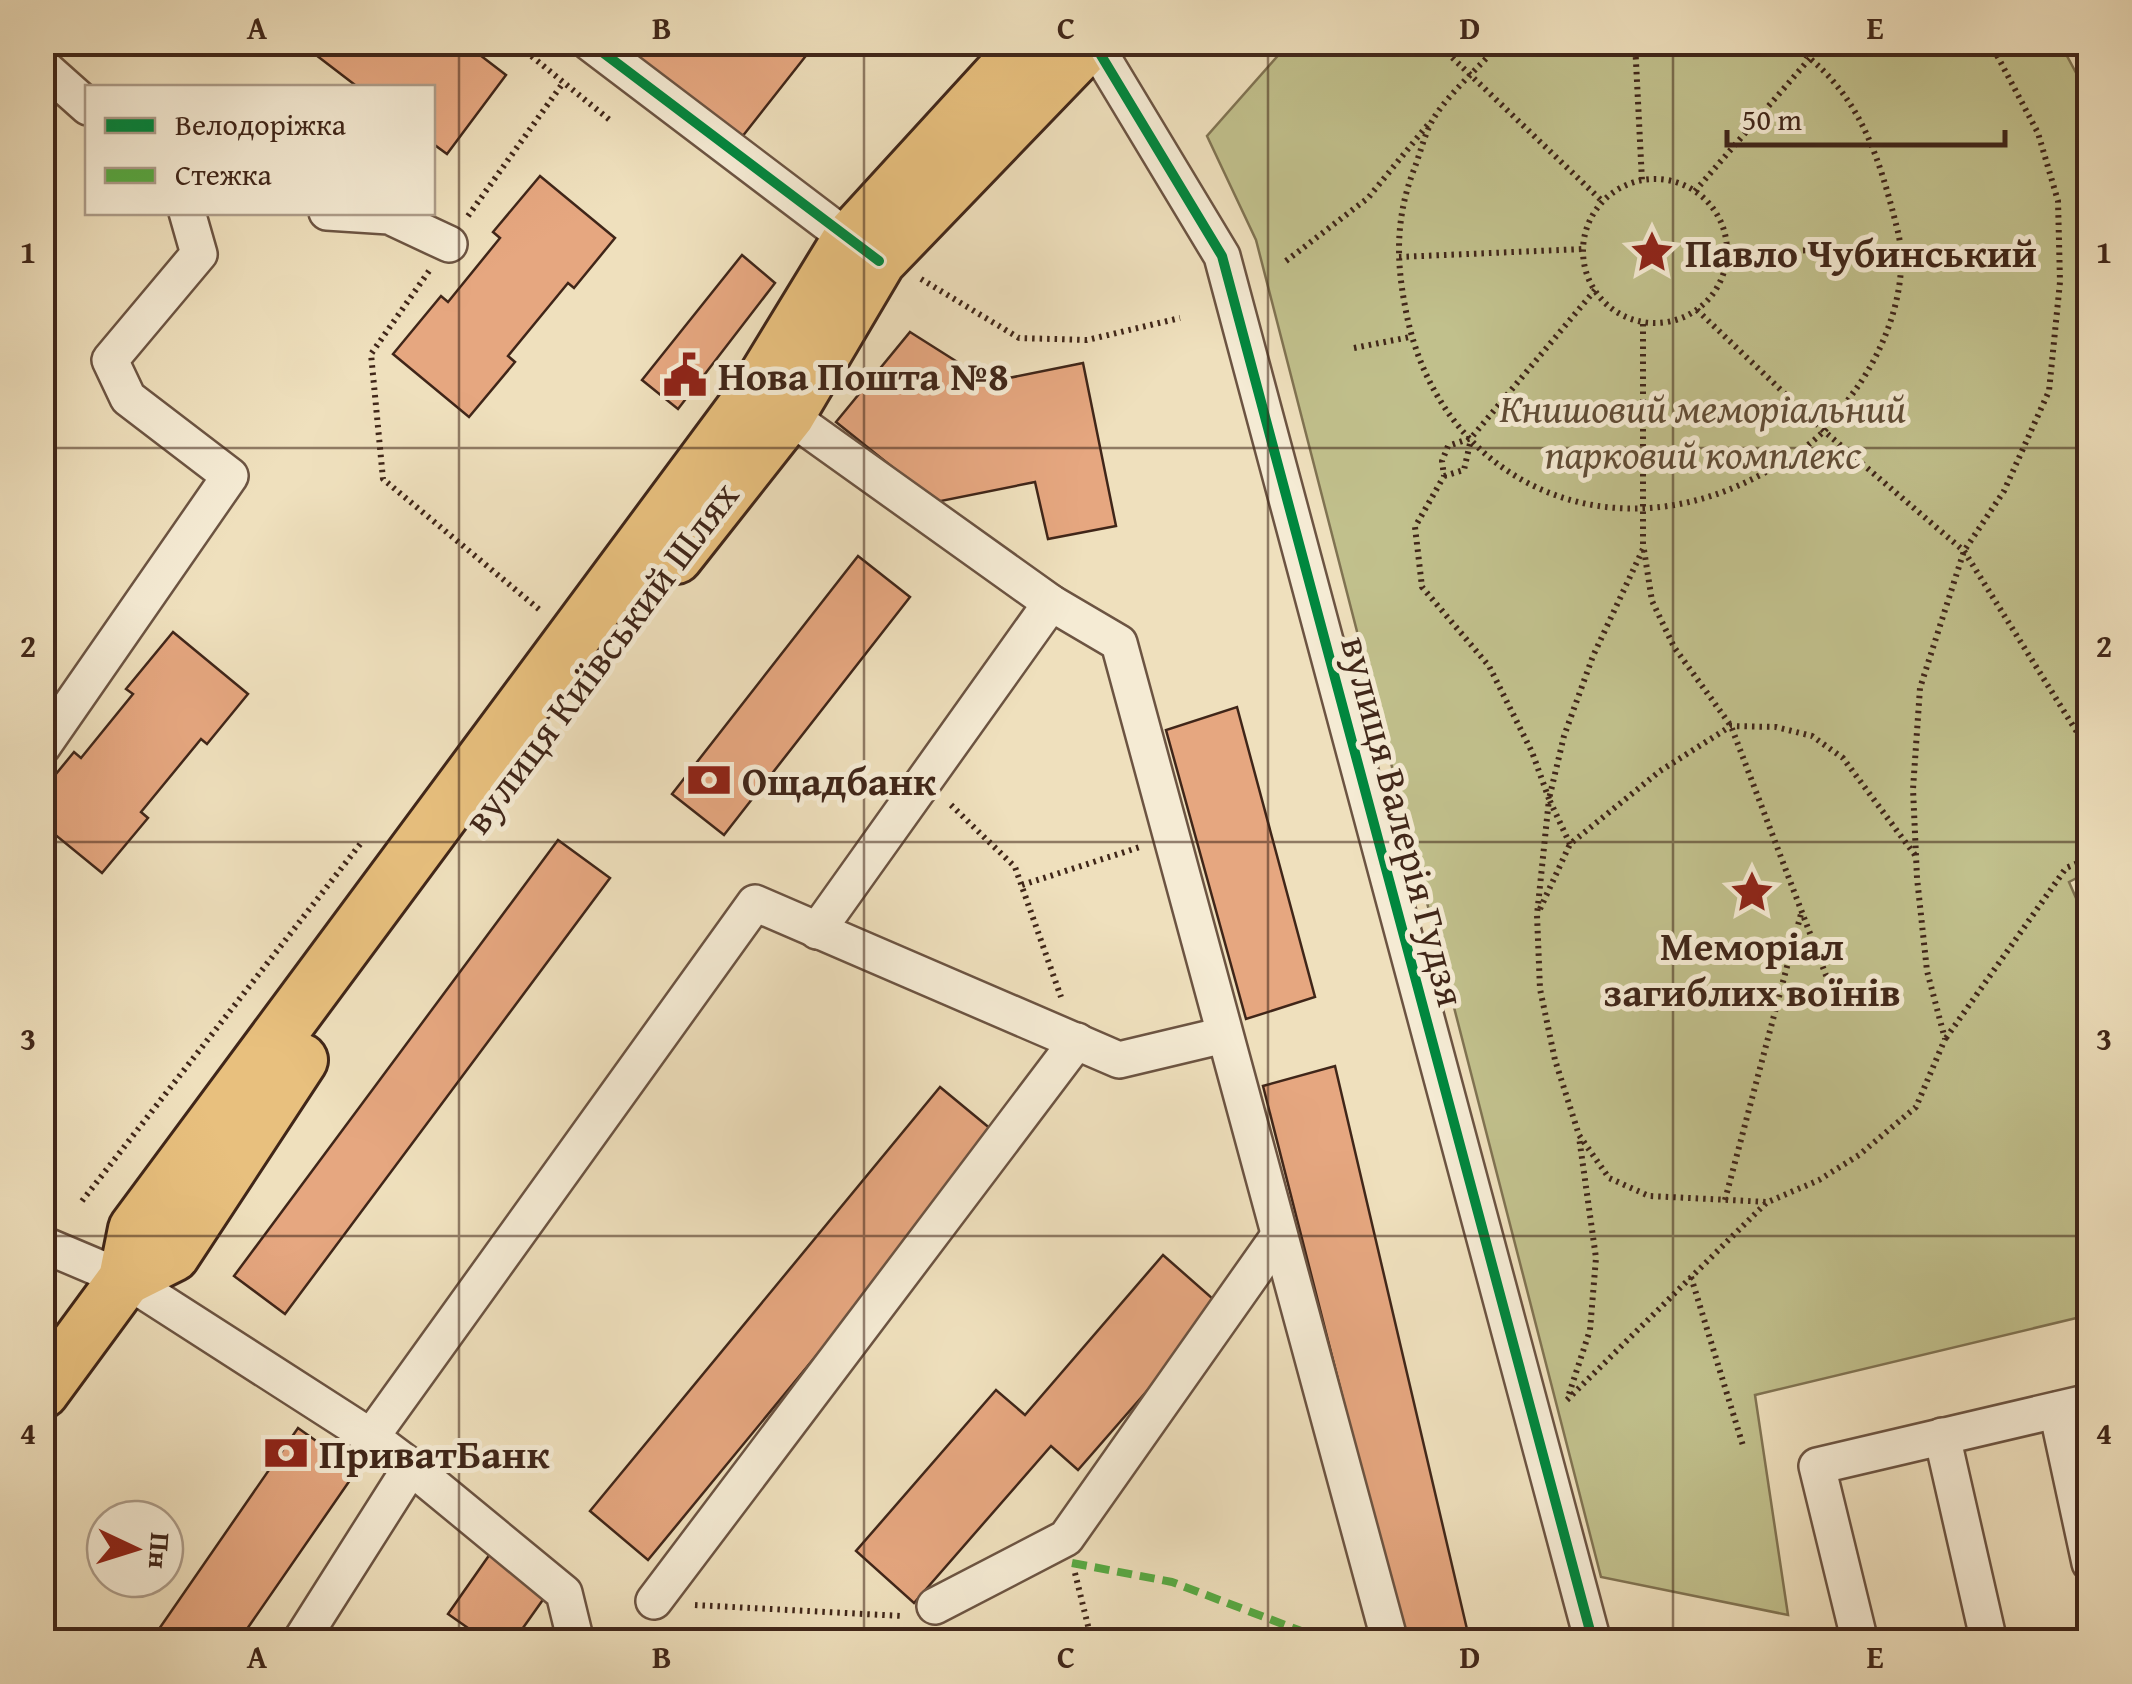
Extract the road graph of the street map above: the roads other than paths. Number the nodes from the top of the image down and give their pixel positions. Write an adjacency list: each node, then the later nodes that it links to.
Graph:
1 (589, 42): 9 (street)
2 (1030, 42): 9 (highway, вулиця Київський Шлях)
3 (1091, 42): 9 (highway, вулиця Київський Шлях); 27 (street, вулиця Валерія Гудзя)
4 (42, 66): 5 (street)
5 (85, 104)
6 (188, 215): 12 (street)
7 (374, 215): 8 (street)
8 (448, 244)
9 (879, 258): 10 (highway, вулиця Київський Шлях); 18 (highway, вулиця Київський Шлях)
10 (788, 415): 11 (street); 18 (highway, вулиця Київський Шлях)
11 (1051, 603): 13 (street); 14 (street)
12 (42, 747)
13 (817, 930): 15 (street); 22 (street)
14 (1224, 1036): 15 (street); 16 (street)
15 (1077, 1041): 25 (street)
16 (1278, 1237): 26 (street); 30 (street)
17 (42, 1244): 18 (street)
18 (124, 1279): 19 (highway, вулиця Київський Шлях); 22 (street)
19 (42, 1392)
20 (2073, 1406): 21 (street); 24 (street)
21 (1942, 1436): 31 (street); 32 (street)
22 (371, 1437): 23 (street)
23 (411, 1467): 28 (street); 29 (street)
24 (2090, 1564)
25 (654, 1601)
26 (935, 1606)
27 (1581, 1639)
28 (300, 1642)
29 (576, 1642)
30 (1390, 1642)
31 (1860, 1642)
32 (1989, 1642)

